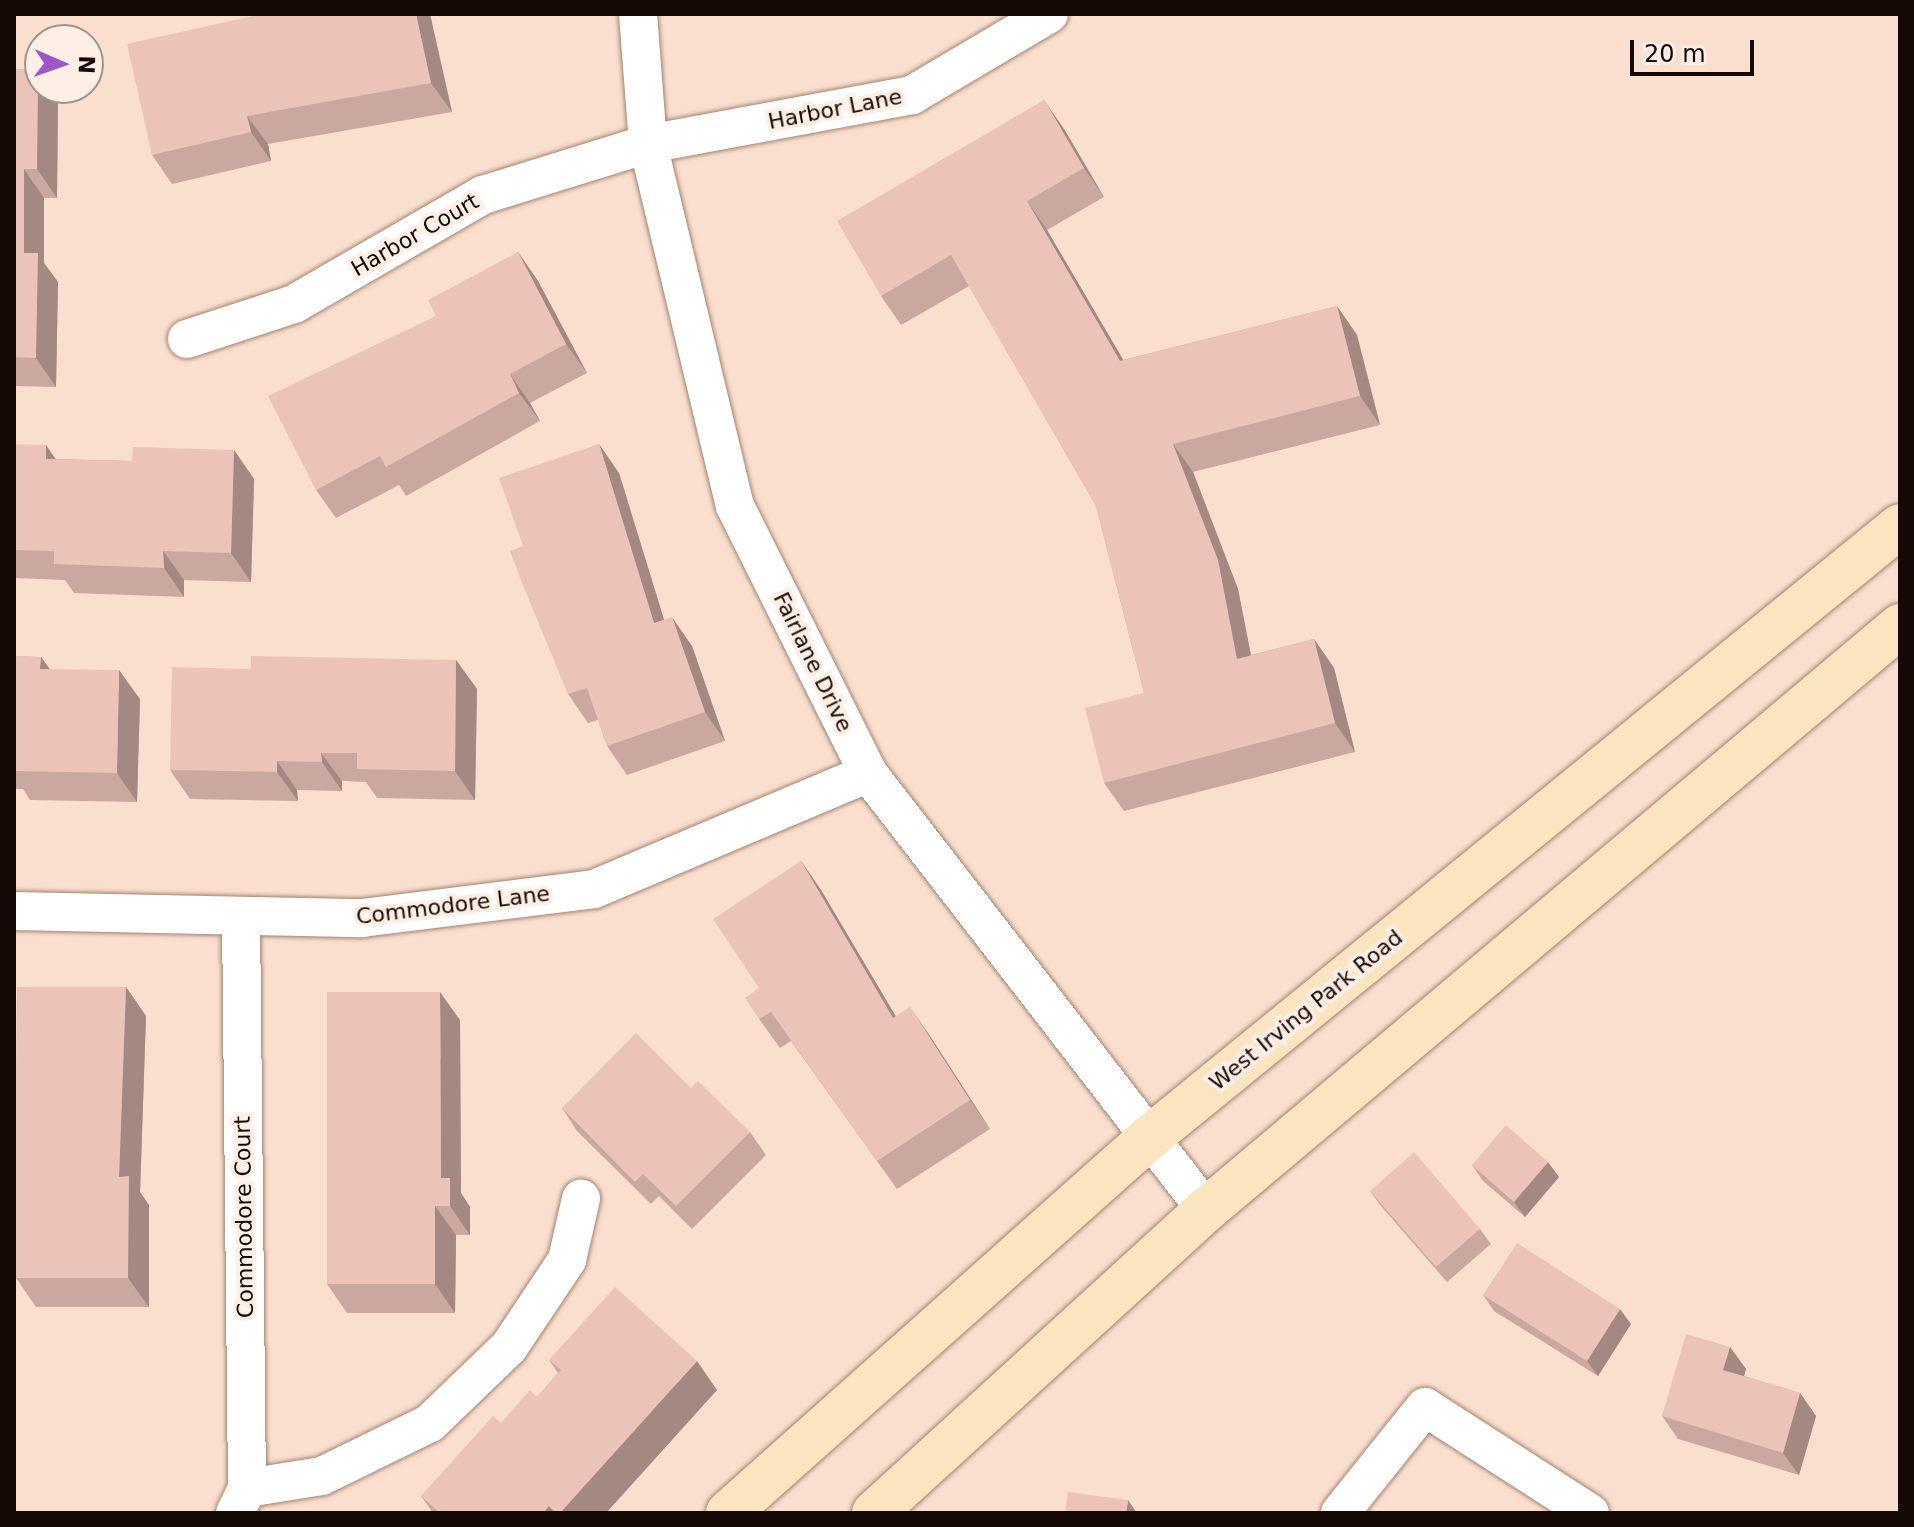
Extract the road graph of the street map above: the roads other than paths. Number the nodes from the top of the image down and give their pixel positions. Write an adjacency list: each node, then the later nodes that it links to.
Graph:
1 (638, 14): 3 (street, Fairlane Drive)
2 (1049, 14): 3 (street, Harbor Lane)
3 (648, 144): 4 (street, Harbor Court); 7 (street, Fairlane Drive)
4 (187, 339)
5 (1900, 526): 10 (main road, West Irving Park Road)
6 (1900, 626): 12 (main road)
7 (868, 773): 9 (street, Commodore Lane); 10 (street, Fairlane Drive)
8 (14, 911): 9 (street, Commodore Lane)
9 (241, 917): 13 (street, Commodore Court)
10 (1150, 1137): 12 (street, Fairlane Drive); 14 (main road, West Irving Park Road)
11 (581, 1199): 13 (street)
12 (1206, 1210): 15 (main road)
13 (241, 1501)
14 (728, 1513)
15 (874, 1513)
16 (1340, 1513): 17 (street)
17 (1590, 1513)

